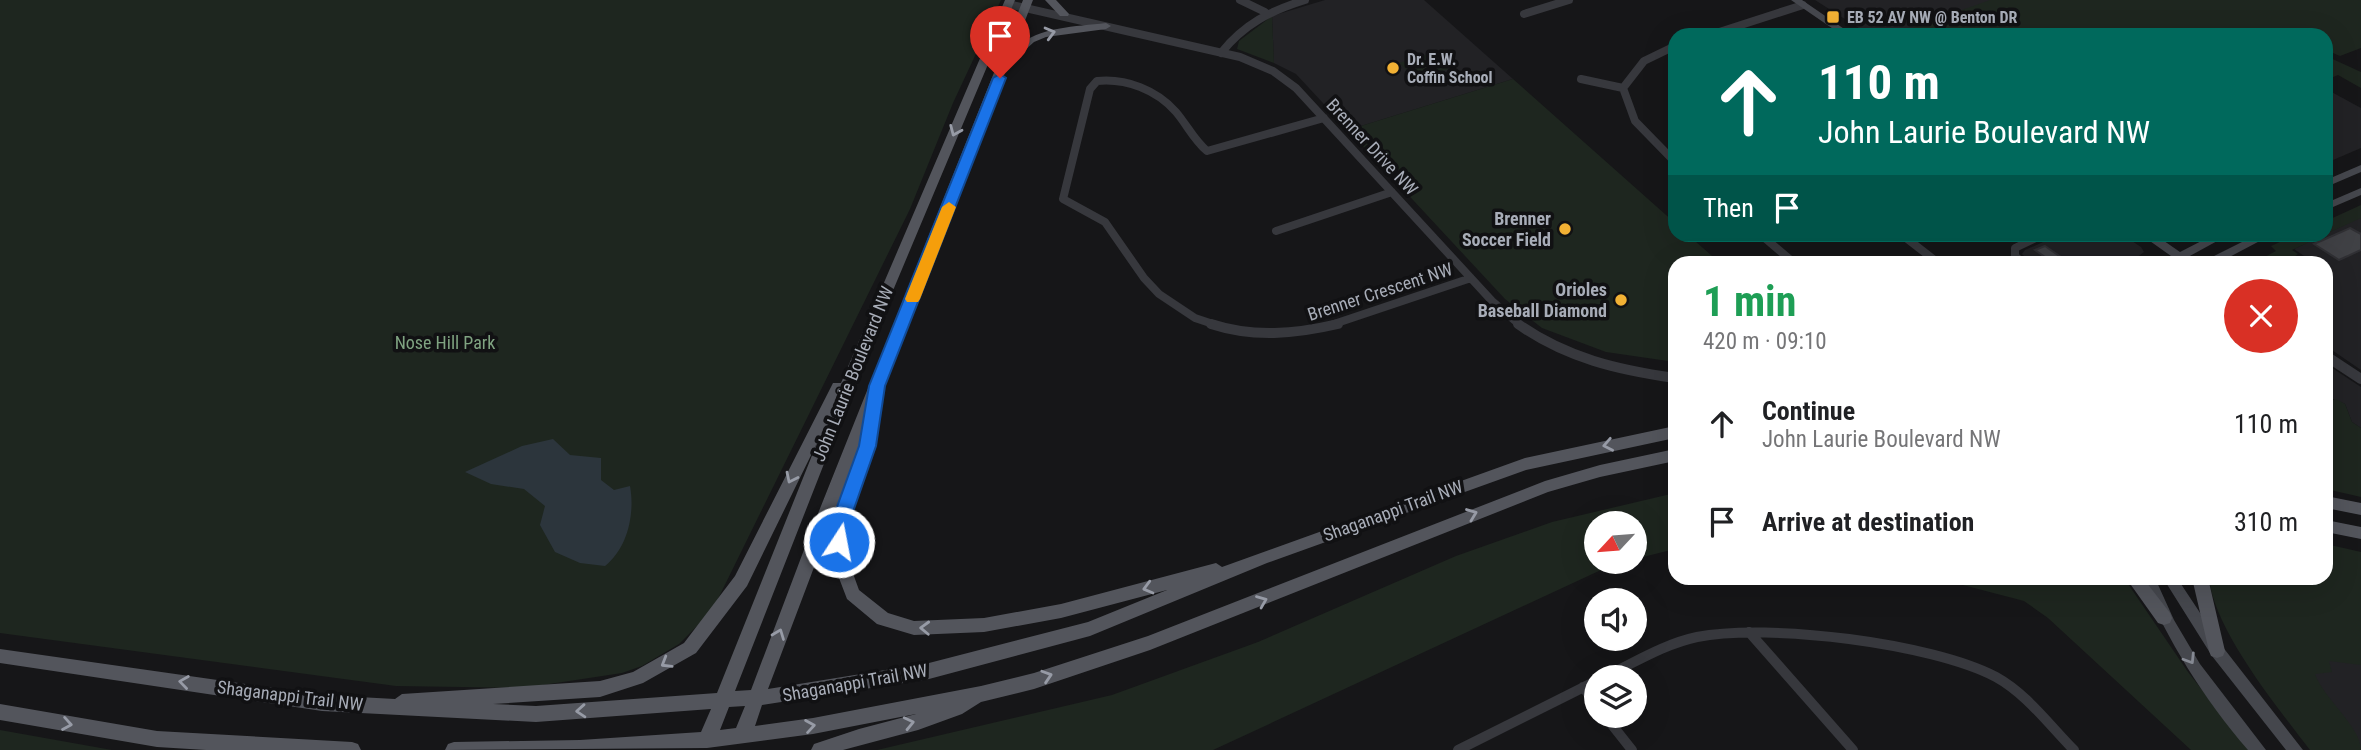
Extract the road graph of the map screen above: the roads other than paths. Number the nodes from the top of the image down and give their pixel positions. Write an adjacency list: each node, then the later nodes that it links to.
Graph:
1 (1050, 0): 10 (main road)
2 (1240, 0): 8 (street)
3 (1305, 0): 8 (street)
4 (1569, 0): 9 (street)
5 (1009, 2): 6 (street, Brenner Drive NW); 40 (main road, John Laurie Boulevard NW, one-way to 40)
6 (1027, 3): 10 (street, Brenner Drive NW); 16 (main road, John Laurie Boulevard NW)
7 (1800, 3): 12 (street); 13 (street)
8 (1265, 12): 15 (street)
9 (1524, 14)
10 (1064, 15): 11 (street, Brenner Drive NW)
11 (1105, 26): 15 (street, Brenner Drive NW); 16 (main road, one-way to 11)
12 (1730, 28)
13 (1838, 28)
14 (1668, 50): 18 (street)
15 (1220, 53): 19 (street, Brenner Drive NW)
16 (1005, 62): 44 (main road, John Laurie Boulevard NW)
17 (1581, 79): 18 (street)
18 (1623, 88): 20 (street)
19 (1324, 118): 24 (street, Brenner Drive NW); 39 (street, Brenner Crescent NW)
20 (1668, 155)
21 (2361, 168): 22 (street)
22 (2333, 181)
23 (2361, 191): 25 (street)
24 (1392, 192): 26 (street); 39 (street, Brenner Drive NW)
25 (2333, 204)
26 (1276, 231)
27 (1769, 242): 33 (street)
28 (1911, 242): 34 (street)
29 (2027, 242): 35 (street)
30 (2155, 242): 36 (street)
31 (2211, 242): 37 (street)
32 (2252, 242): 38 (street)
33 (1786, 256)
34 (1929, 256)
35 (2015, 256)
36 (2172, 256)
37 (2187, 256)
38 (2224, 256)
39 (1471, 278): 42 (street, Brenner Drive NW)
40 (869, 331): 64 (main road, John Laurie Boulevard NW); 65 (main road, one-way to 65)
41 (2333, 360): 43 (street)
42 (1668, 377)
43 (2361, 379)
44 (877, 386): 51 (main road, one-way to 44); 63 (main road, John Laurie Boulevard NW, one-way to 44)
45 (1668, 433): 51 (main road, Shaganappi Trail NW, one-way to 51)
46 (1668, 457): 62 (main road, Shaganappi Trail NW, one-way to 46)
47 (2333, 502): 48 (main road)
48 (2356, 508)
49 (2333, 527): 50 (main road)
50 (2361, 533)
51 (1261, 558): 63 (main road, Shaganappi Trail NW)
52 (2139, 585): 56 (main road)
53 (2151, 585): 56 (street)
54 (2175, 585): 58 (street)
55 (2202, 585): 58 (main road)
56 (2164, 618): 77 (street, one-way to 77)
57 (1749, 632): 60 (street); 75 (street); 76 (street)
58 (2217, 651): 78 (street)
59 (0, 656): 65 (main road, Shaganappi Trail NW, one-way to 59)
60 (1629, 665)
61 (1583, 687): 73 (street)
62 (981, 694): 68 (main road, Shaganappi Trail NW, one-way to 62); 72 (main road, one-way to 62)
63 (755, 698): 64 (main road, Shaganappi Trail NW); 68 (main road, John Laurie Boulevard NW)
64 (722, 701): 65 (main road, Shaganappi Trail NW, one-way to 65); 69 (main road, John Laurie Boulevard NW)
65 (373, 706)
66 (0, 712): 70 (main road, one-way to 70)
67 (1615, 728): 74 (street)
68 (739, 743): 69 (main road, Shaganappi Trail NW)
69 (704, 745): 71 (main road, Shaganappi Trail NW)
70 (352, 750)
71 (454, 750)
72 (820, 750)
73 (1458, 750)
74 (1632, 750)
75 (1853, 750)
76 (2074, 750)
77 (2258, 750)
78 (2295, 750)

